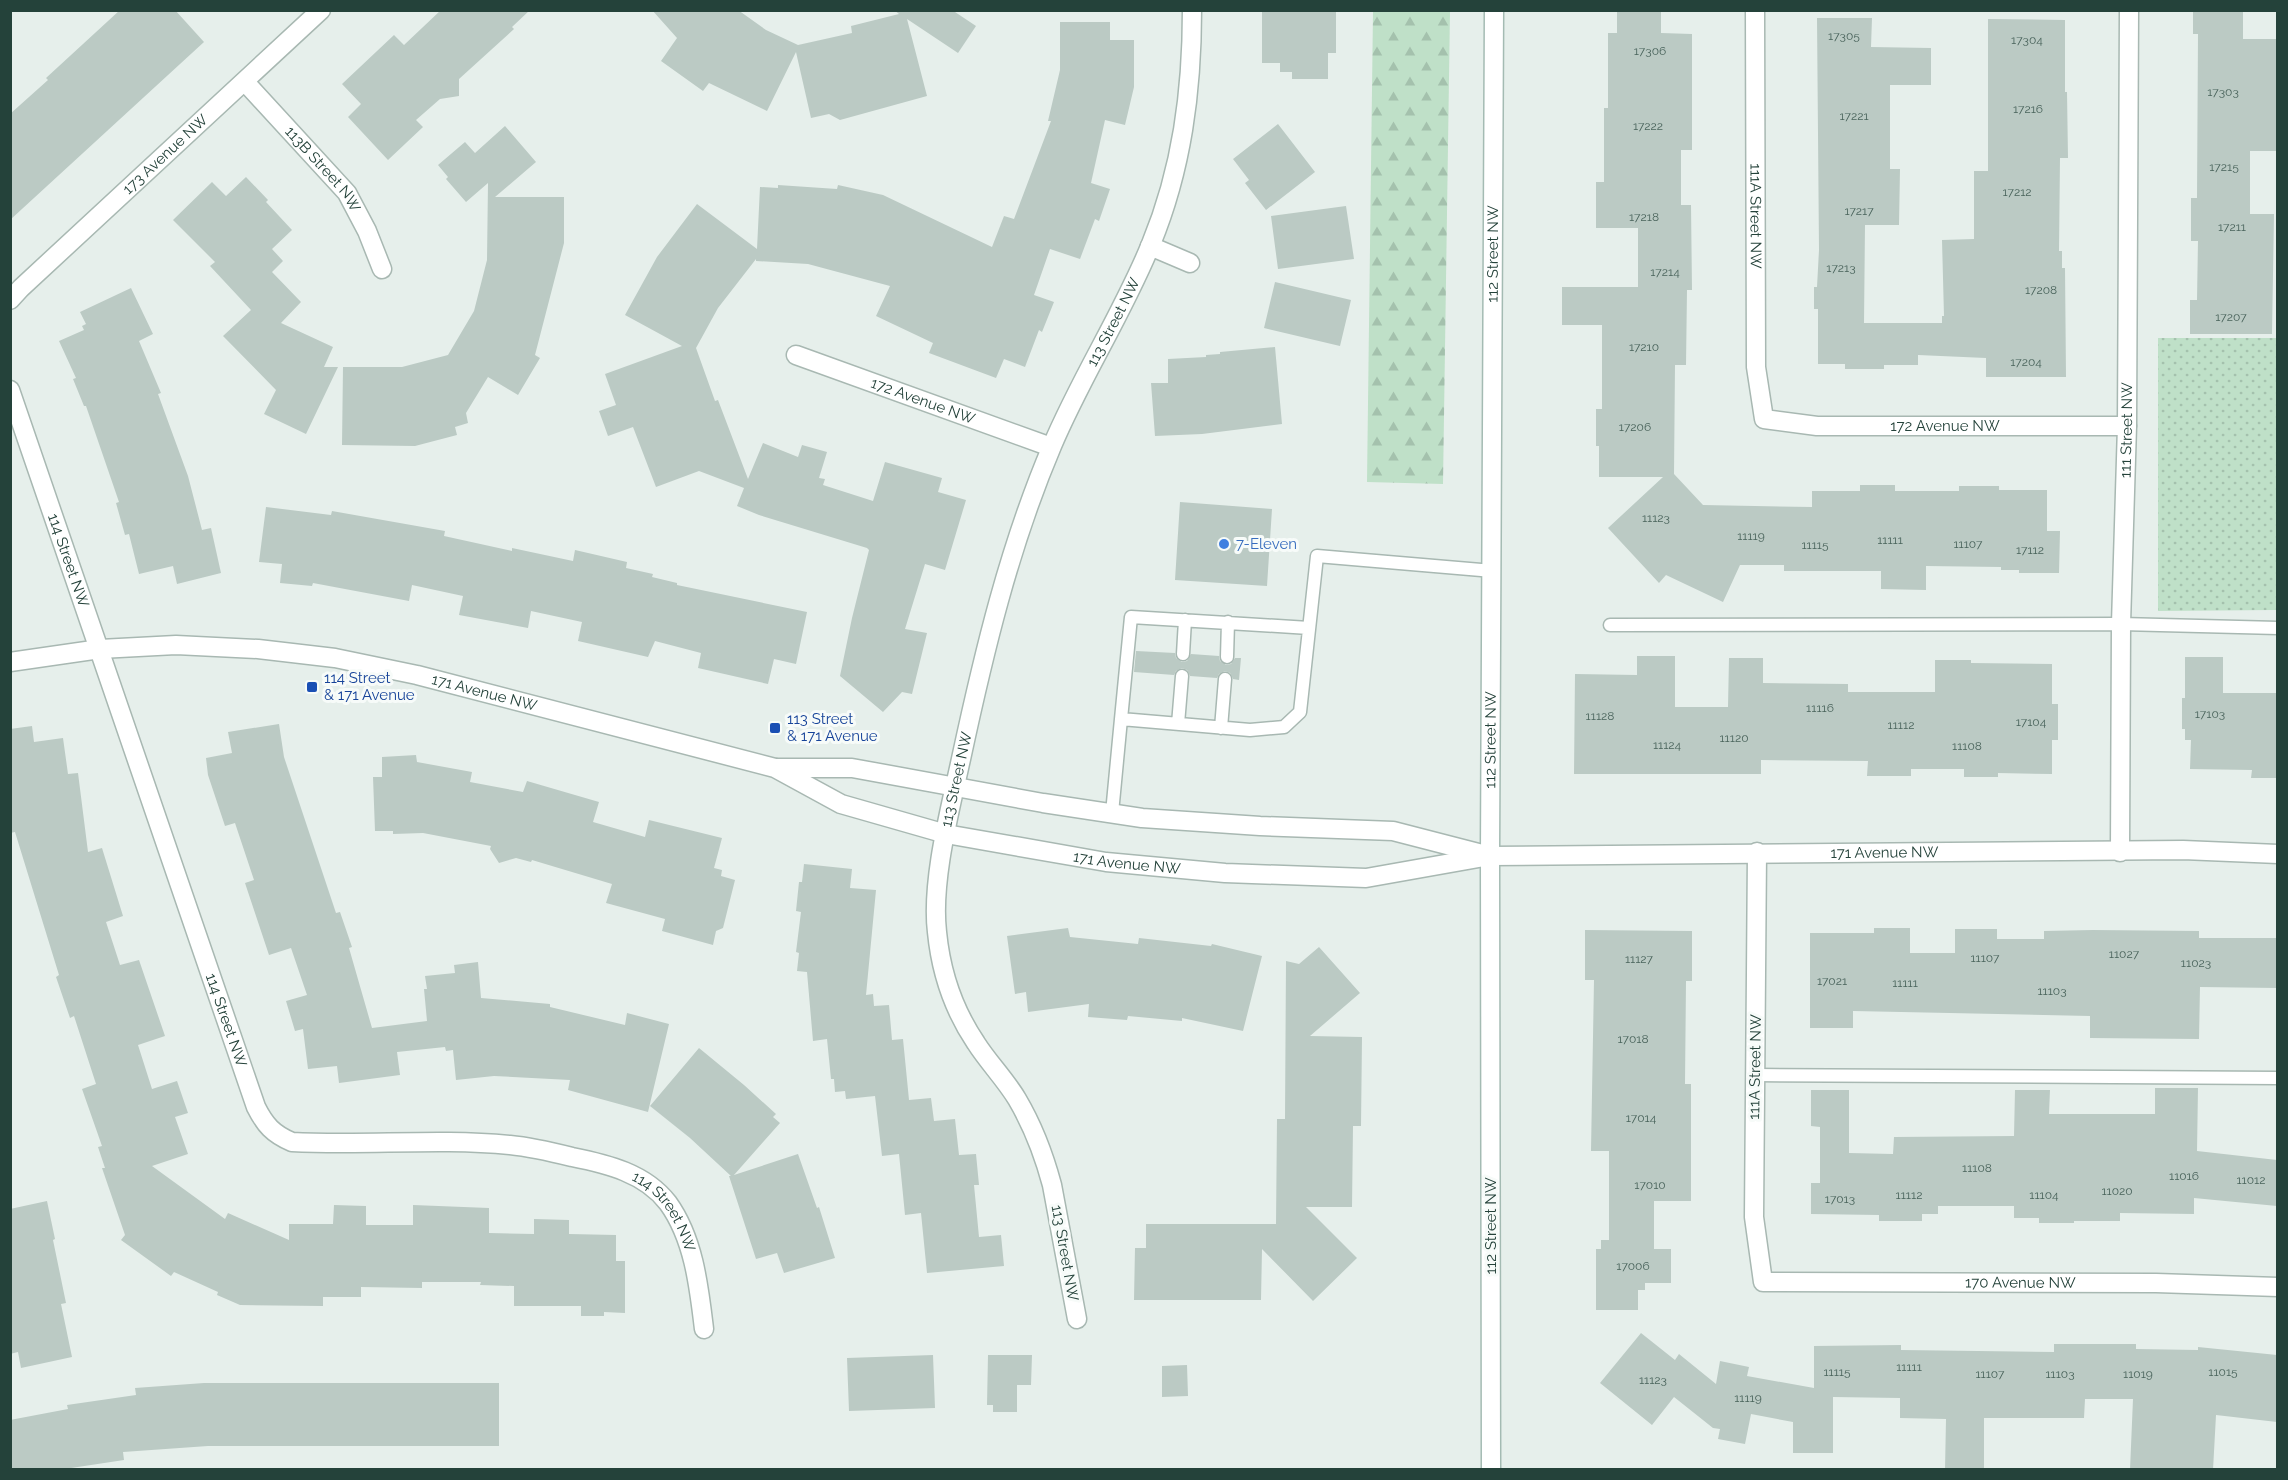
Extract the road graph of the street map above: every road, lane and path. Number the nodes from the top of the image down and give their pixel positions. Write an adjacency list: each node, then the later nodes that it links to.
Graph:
1 (321, 10): 6 (street, 173 Avenue NW)
2 (1192, 10): 7 (street, 113 Street NW)
3 (1494, 10): 16 (street, 112 Street NW)
4 (1755, 10): 13 (street, 111A Street NW)
5 (2129, 10): 14 (street, 111 Street NW)
6 (245, 82): 9 (street, 113B Street NW); 10 (street, 173 Avenue NW)
7 (1150, 246): 8 (street); 15 (street, 113 Street NW)
8 (1190, 263)
9 (382, 269)
10 (10, 300)
11 (796, 355): 15 (street, 172 Avenue NW)
12 (10, 390): 23 (street, 114 Street NW)
13 (1764, 419): 14 (street, 172 Avenue NW)
14 (2127, 426): 19 (street, 111 Street NW)
15 (1052, 447): 33 (street, 113 Street NW)
16 (1493, 571): 21 (lane); 39 (street, 112 Street NW)
17 (1185, 620): 18 (lane); 24 (lane); 29 (lane)
18 (1228, 622): 21 (lane); 25 (lane)
19 (2121, 624): 20 (lane); 22 (lane); 37 (street, 111 Street NW)
20 (1610, 626)
21 (1309, 628): 31 (lane)
22 (2277, 628)
23 (100, 649): 26 (street, 171 Avenue NW); 32 (street, 171 Avenue NW); 45 (street, 114 Street NW)
24 (1183, 654)
25 (1227, 657)
26 (10, 662)
27 (1182, 676): 30 (lane)
28 (1225, 679): 31 (lane)
29 (1121, 719): 30 (lane); 34 (lane)
30 (1178, 724): 31 (lane)
31 (1221, 728)
32 (775, 768): 33 (street, 171 Avenue NW); 35 (street, 171 Avenue NW)
33 (955, 788): 34 (street, 171 Avenue NW); 35 (street, 113 Street NW)
34 (1112, 813): 39 (street, 171 Avenue NW)
35 (946, 834): 39 (street, 171 Avenue NW); 44 (street, 113 Street NW)
36 (1757, 852): 37 (street, 171 Avenue NW); 39 (street, 171 Avenue NW); 40 (street, 111A Street NW)
37 (2120, 852): 38 (street, 171 Avenue NW)
38 (2277, 854)
39 (1490, 856): 46 (street, 112 Street NW)
40 (1755, 1075): 41 (lane); 42 (street, 111A Street NW)
41 (2277, 1078)
42 (1763, 1282): 43 (street, 170 Avenue NW)
43 (2277, 1287)
44 (1077, 1319)
45 (704, 1329)
46 (1491, 1470)

